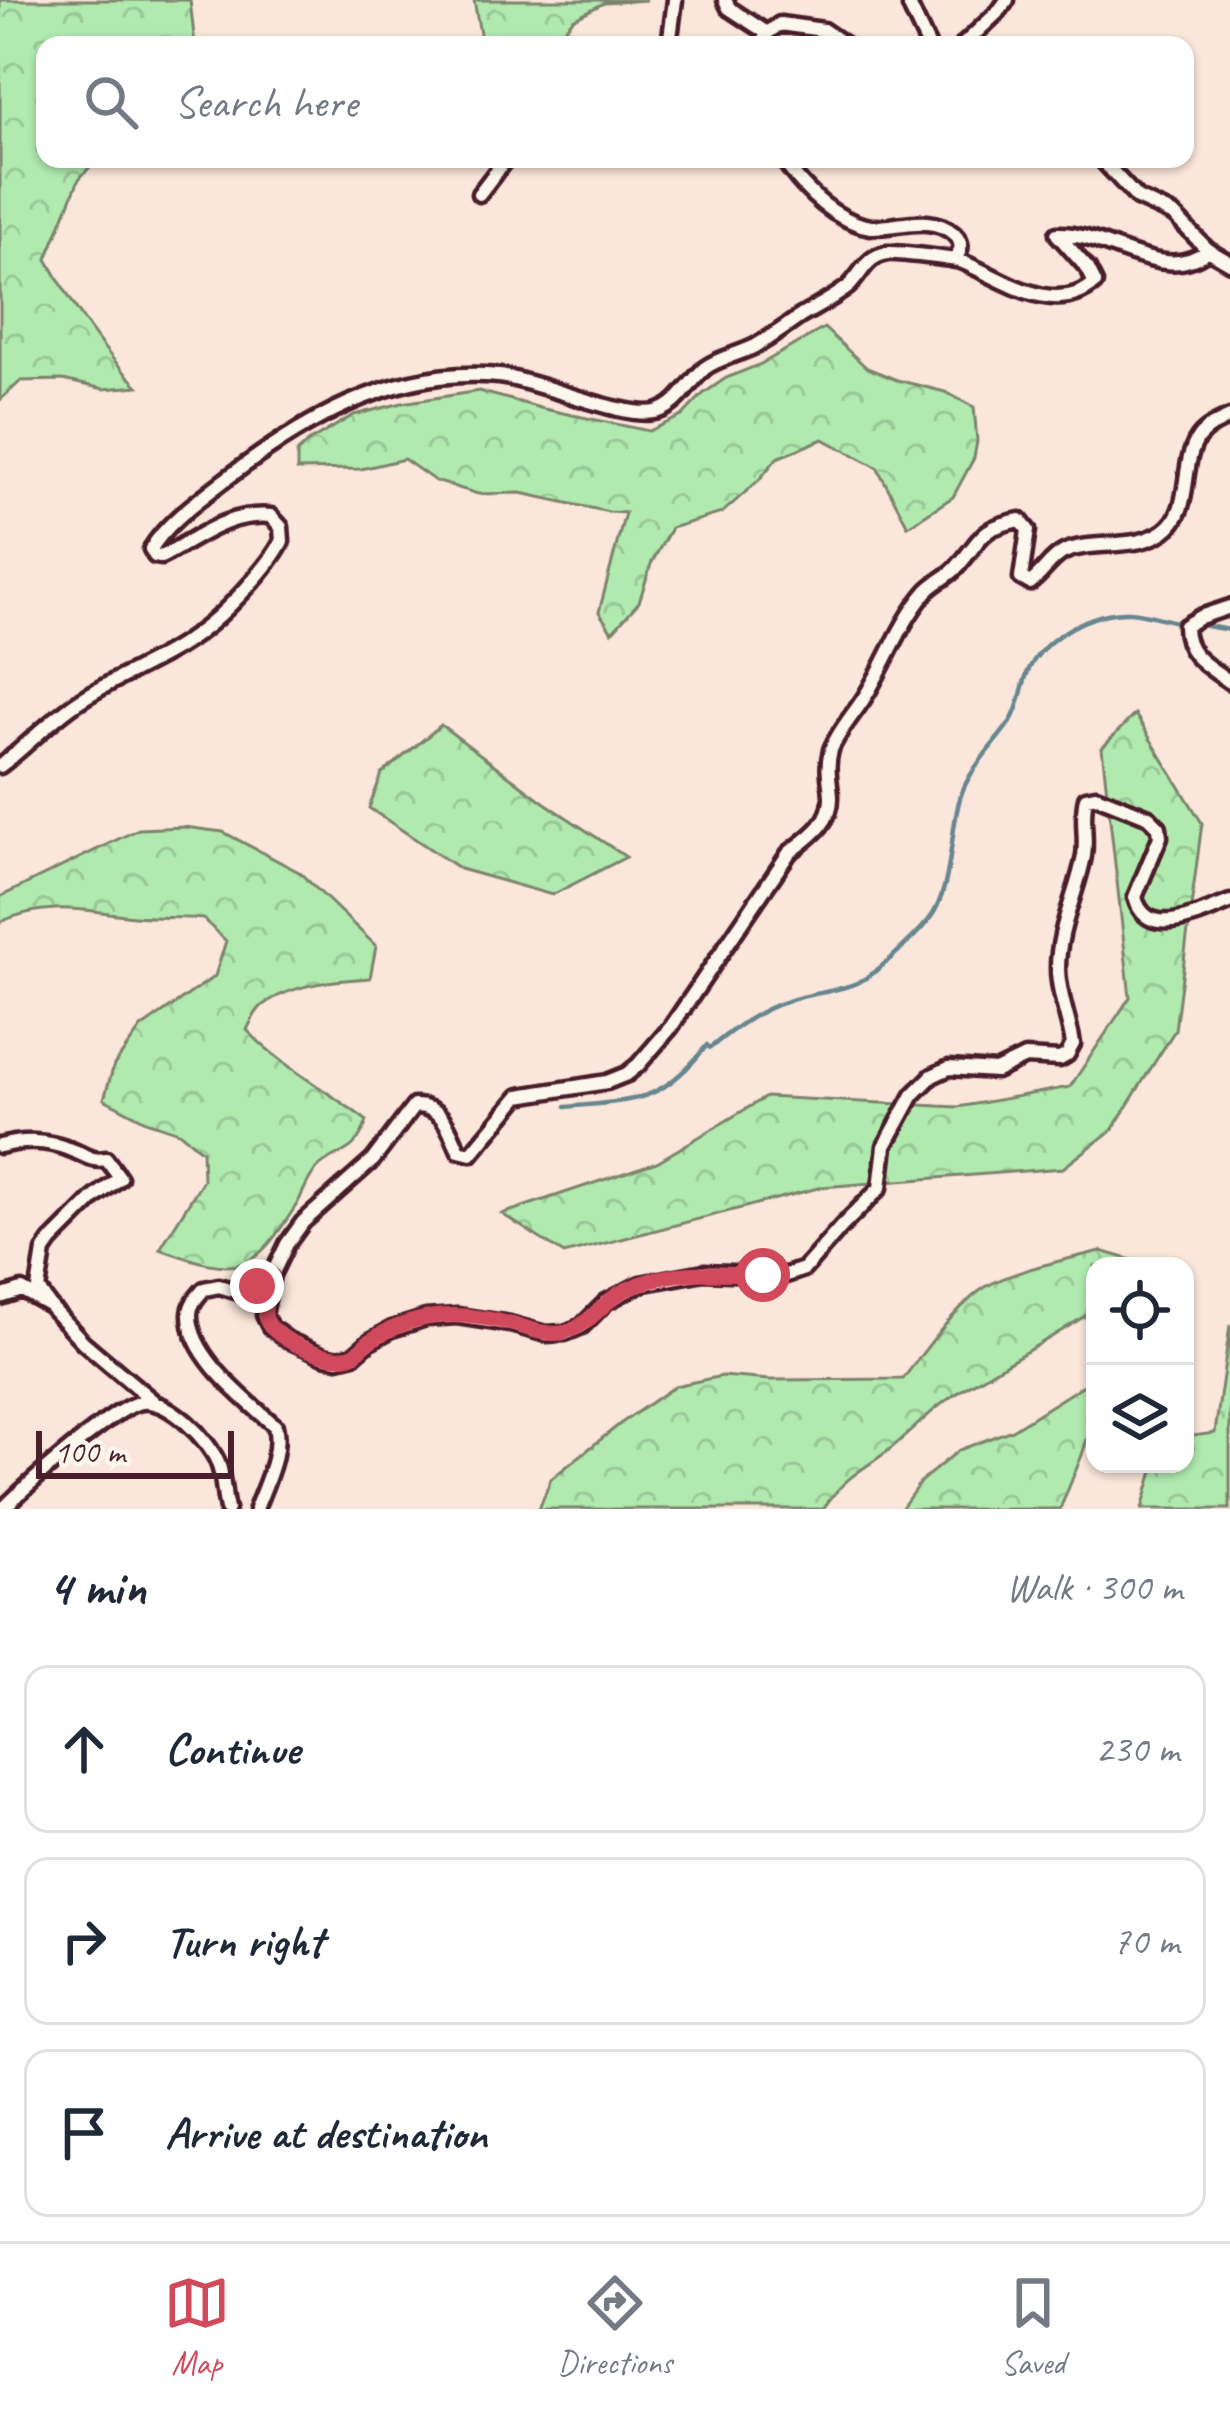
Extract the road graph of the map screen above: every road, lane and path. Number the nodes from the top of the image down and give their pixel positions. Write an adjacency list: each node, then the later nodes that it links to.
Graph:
1 (675, 0): 5 (street)
2 (725, 0): 6 (street)
3 (911, 0): 9 (street)
4 (1007, 0): 10 (street)
5 (670, 36)
6 (762, 36)
7 (768, 36): 8 (street)
8 (832, 36)
9 (924, 36)
10 (973, 36)
11 (499, 168): 14 (street)
12 (789, 168): 16 (street)
13 (1109, 168): 15 (street)
14 (479, 194)
15 (1208, 250): 16 (street); 17 (street)
16 (955, 259): 21 (street)
17 (1230, 263)
18 (1230, 417): 24 (street)
19 (1230, 607): 20 (street)
20 (1230, 682)
21 (0, 766)
22 (1230, 902): 24 (street)
23 (0, 1146): 26 (street)
24 (272, 1275): 30 (street)
25 (0, 1298): 26 (street)
26 (49, 1305): 27 (street)
27 (155, 1402): 28 (street); 29 (street)
28 (3, 1509)
29 (227, 1509)
30 (256, 1509)

